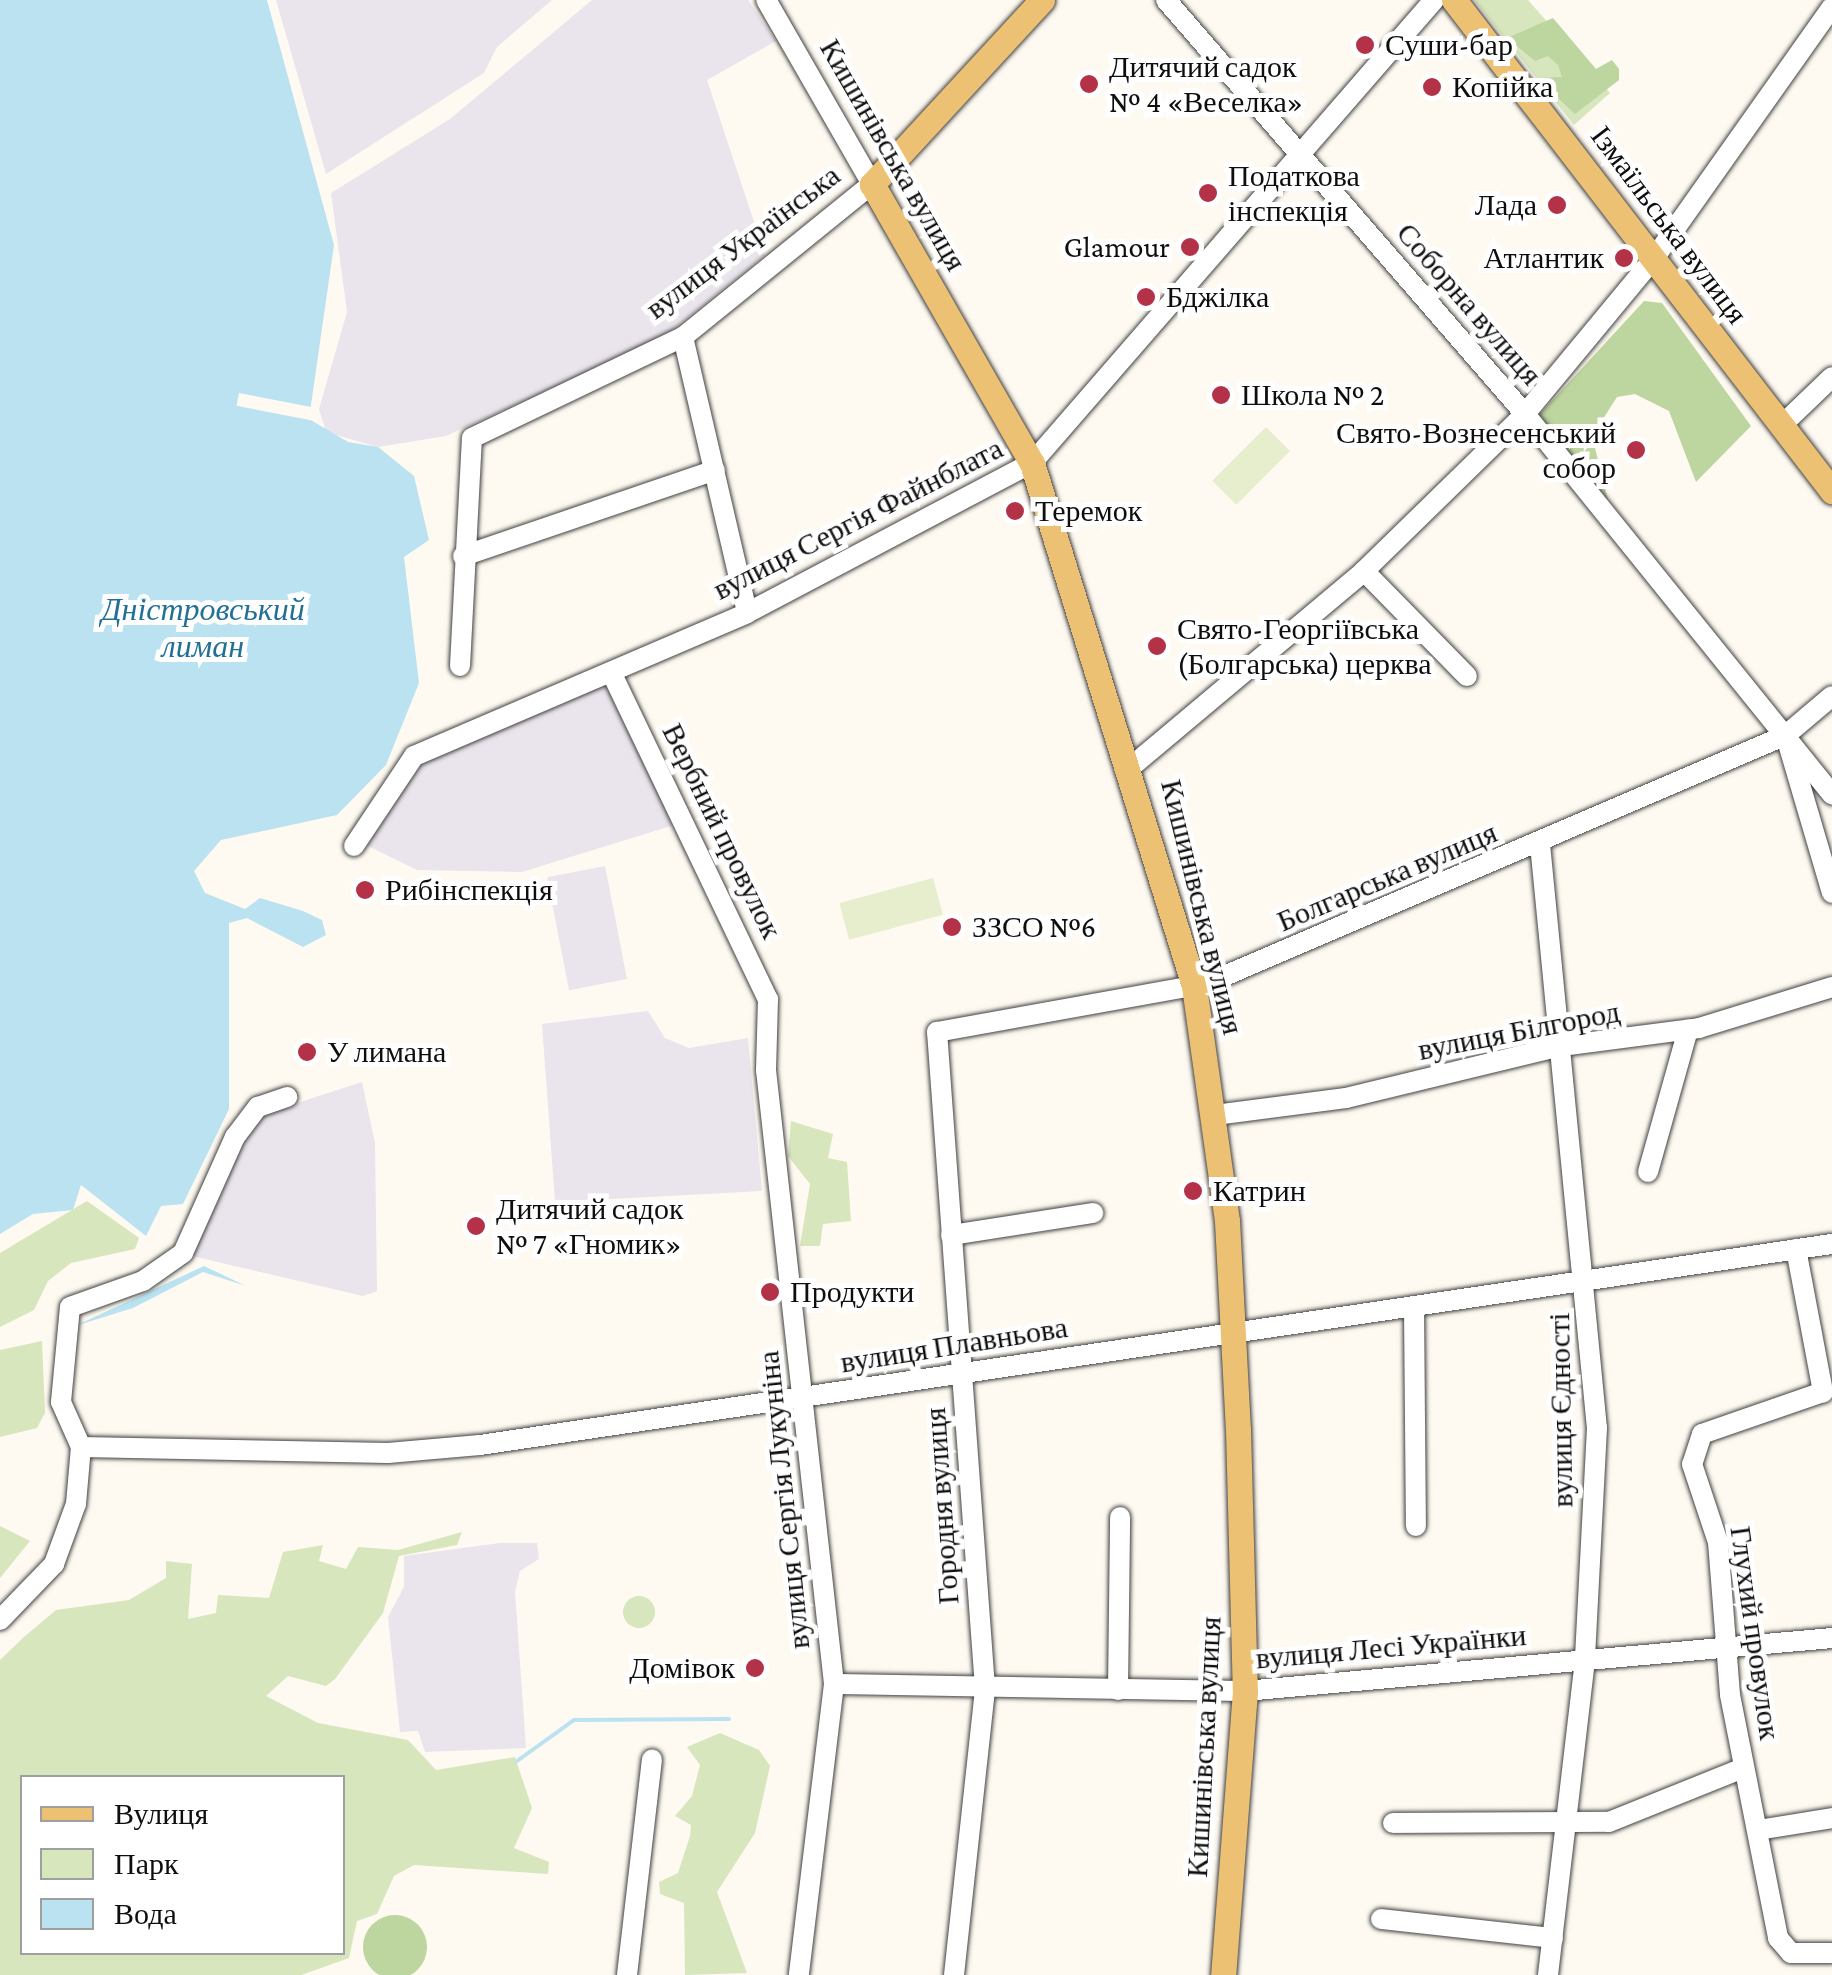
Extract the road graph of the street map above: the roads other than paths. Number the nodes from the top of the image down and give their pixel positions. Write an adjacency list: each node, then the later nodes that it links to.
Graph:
1 (766, 0): 8 (street, Кишинівська вулиця)
2 (1042, 0): 8 (main road, вулиця Українська)
3 (1166, 0): 7 (street, Соборна вулиця)
4 (1434, 0): 7 (street, вулиця Сергія Файнблата)
5 (1454, 0): 9 (main road, Ізмаїльська вулиця)
6 (1832, 6): 9 (street)
7 (1297, 154): 12 (street, Соборна вулиця); 14 (street, вулиця Сергія Файнблата)
8 (872, 184): 10 (street, вулиця Українська); 14 (main road, Кишинівська вулиця)
9 (1654, 258): 12 (street); 13 (main road, Ізмаїльська вулиця)
10 (683, 337): 15 (street); 17 (street, вулиця Українська)
11 (1832, 377): 13 (street)
12 (1525, 414): 18 (street); 24 (street, Соборна вулиця)
13 (1782, 425): 16 (main road, Ізмаїльська вулиця)
14 (1032, 463): 19 (street, вулиця Сергія Файнблата); 25 (main road, Кишинівська вулиця)
15 (716, 470): 17 (street); 19 (street)
16 (1832, 490)
17 (462, 556): 20 (street, вулиця Українська)
18 (1364, 570): 22 (street); 25 (street)
19 (747, 613): 21 (street, вулиця Сергія Файнблата)
20 (460, 666)
21 (612, 674): 28 (street, вулиця Сергія Файнблата); 32 (street, Вербний провулок)
22 (1468, 676)
23 (1832, 696): 24 (street, Болгарська вулиця)
24 (1786, 735): 26 (street, Соборна вулиця); 27 (street, Болгарська вулиця); 29 (street)
25 (1132, 766): 30 (main road, Кишинівська вулиця)
26 (1832, 795)
27 (1540, 844): 30 (street, Болгарська вулиця); 35 (street, вулиця Єдності)
28 (354, 846)
29 (1832, 894)
30 (1194, 986): 34 (street, Болгарська вулиця); 37 (main road, Кишинівська вулиця)
31 (1832, 987): 33 (street, вулиця Білгород)
32 (770, 1018): 47 (street, вулиця Сергія Лукуніна)
33 (1688, 1030): 35 (street, вулиця Білгород); 38 (street)
34 (936, 1032): 40 (street, Городня вулиця)
35 (1561, 1046): 37 (street, вулиця Білгород); 43 (street, вулиця Єдності)
36 (288, 1098): 48 (street)
37 (1214, 1115): 45 (main road, Кишинівська вулиця)
38 (1648, 1172)
39 (1093, 1214): 40 (street)
40 (951, 1235): 46 (street, Городня вулиця)
41 (1832, 1244): 42 (street, вулиця Плавньова)
42 (1796, 1250): 43 (street, вулиця Плавньова); 53 (street, Глухий провулок)
43 (1587, 1278): 44 (street, вулиця Плавньова); 54 (street, вулиця Єдності)
44 (1414, 1306): 45 (street, вулиця Плавньова); 50 (street)
45 (1234, 1331): 46 (street, вулиця Плавньова); 58 (main road, Кишинівська вулиця)
46 (962, 1375): 47 (street, вулиця Плавньова); 56 (street, Городня вулиця)
47 (802, 1399): 48 (street, вулиця Плавньова); 55 (street, вулиця Сергія Лукуніна)
48 (81, 1446): 51 (street)
49 (1120, 1517): 57 (street)
50 (1416, 1526)
51 (0, 1620)
52 (1832, 1638): 53 (street, вулиця Лесі Українки)
53 (1729, 1648): 54 (street, вулиця Лесі Українки); 60 (street, Глухий провулок)
54 (1584, 1660): 58 (street, вулиця Лесі Українки); 63 (street, вулиця Єдності)
55 (834, 1684): 56 (street, вулиця Лесі Українки); 69 (street, вулиця Сергія Лукуніна)
56 (984, 1688): 57 (street, вулиця Лесі Українки); 70 (street, Городня вулиця)
57 (1118, 1690): 58 (street, вулиця Лесі Українки)
58 (1245, 1691): 71 (main road, Кишинівська вулиця)
59 (652, 1759): 68 (street)
60 (1744, 1768): 63 (street); 64 (street, Глухий провулок)
61 (1832, 1818): 64 (street)
62 (1393, 1823): 63 (street)
63 (1566, 1826): 66 (street, вулиця Єдності)
64 (1758, 1830): 67 (street, Глухий провулок)
65 (1381, 1919): 66 (street)
66 (1554, 1938): 72 (street, вулиця Єдності)
67 (1832, 1953)
68 (627, 1975)
69 (799, 1975)
70 (954, 1975)
71 (1223, 1975)
72 (1548, 1975)

